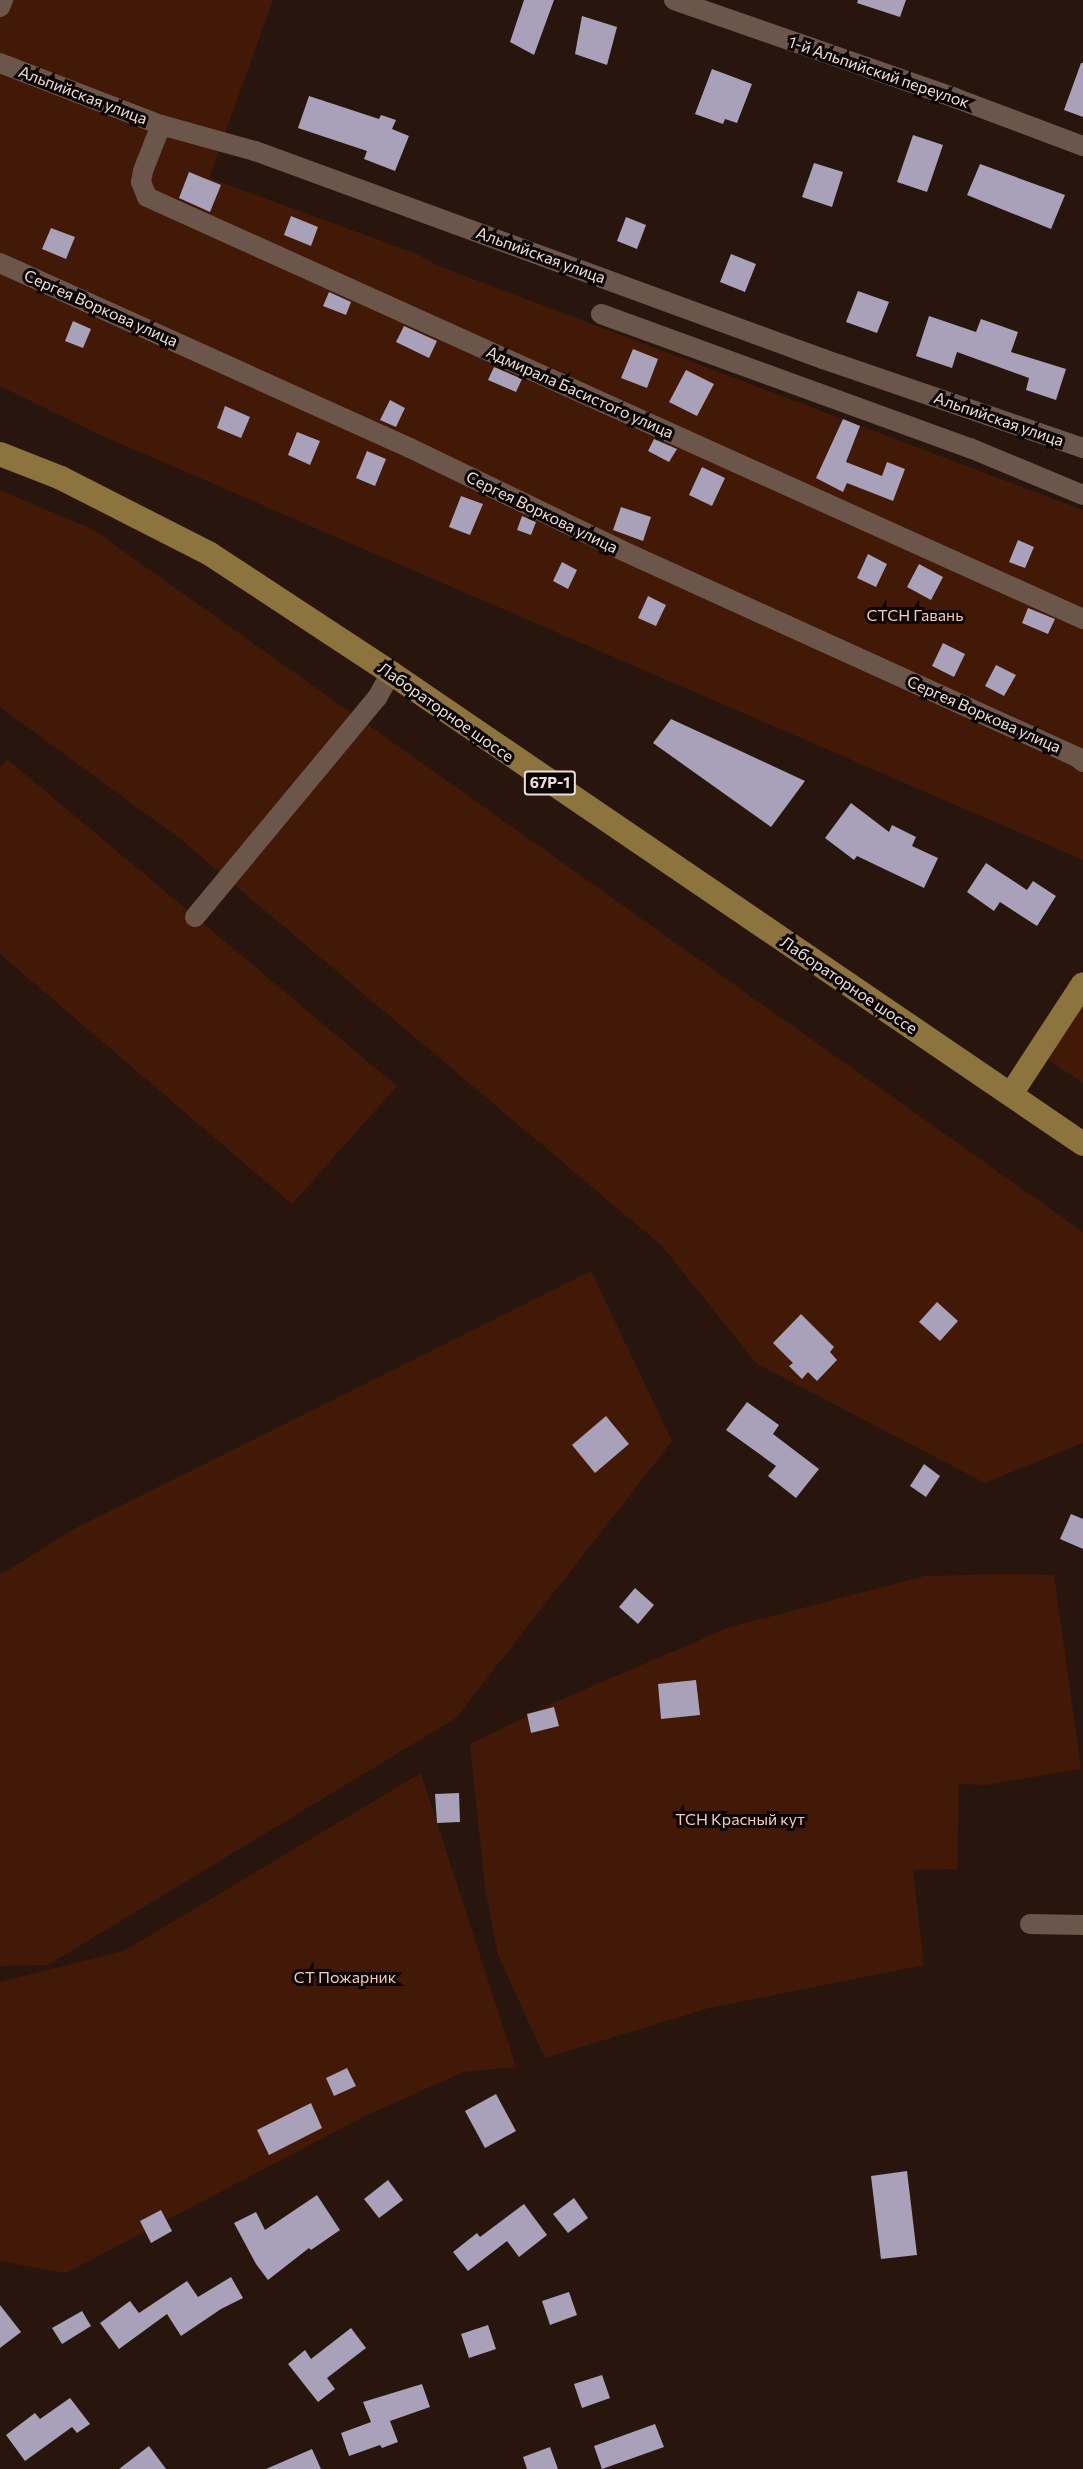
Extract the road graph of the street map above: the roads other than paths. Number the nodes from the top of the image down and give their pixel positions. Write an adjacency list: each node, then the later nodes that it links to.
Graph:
1 (3, 0): 3 (street)
2 (674, 0): 6 (street, 1-й Альпийский переулок)
3 (0, 7)
4 (0, 63): 5 (street, Альпийская улица)
5 (162, 125): 9 (street, Альпийская улица); 12 (street, Адмирала Басистого улица)
6 (1083, 146)
7 (0, 263): 14 (street, Сергея Воркова улица)
8 (601, 314): 11 (street)
9 (1083, 448)
10 (0, 453): 13 (main road, Лабораторное шоссе / 67Р-1)
11 (1083, 495)
12 (1083, 619)
13 (391, 673): 15 (street); 17 (main road, Лабораторное шоссе / 67Р-1)
14 (1083, 762)
15 (195, 917)
16 (1083, 984): 17 (main road)
17 (1011, 1094): 18 (main road, Лабораторное шоссе / 67Р-1)
18 (1083, 1144)
19 (1030, 1924): 20 (street)
20 (1083, 1925)

